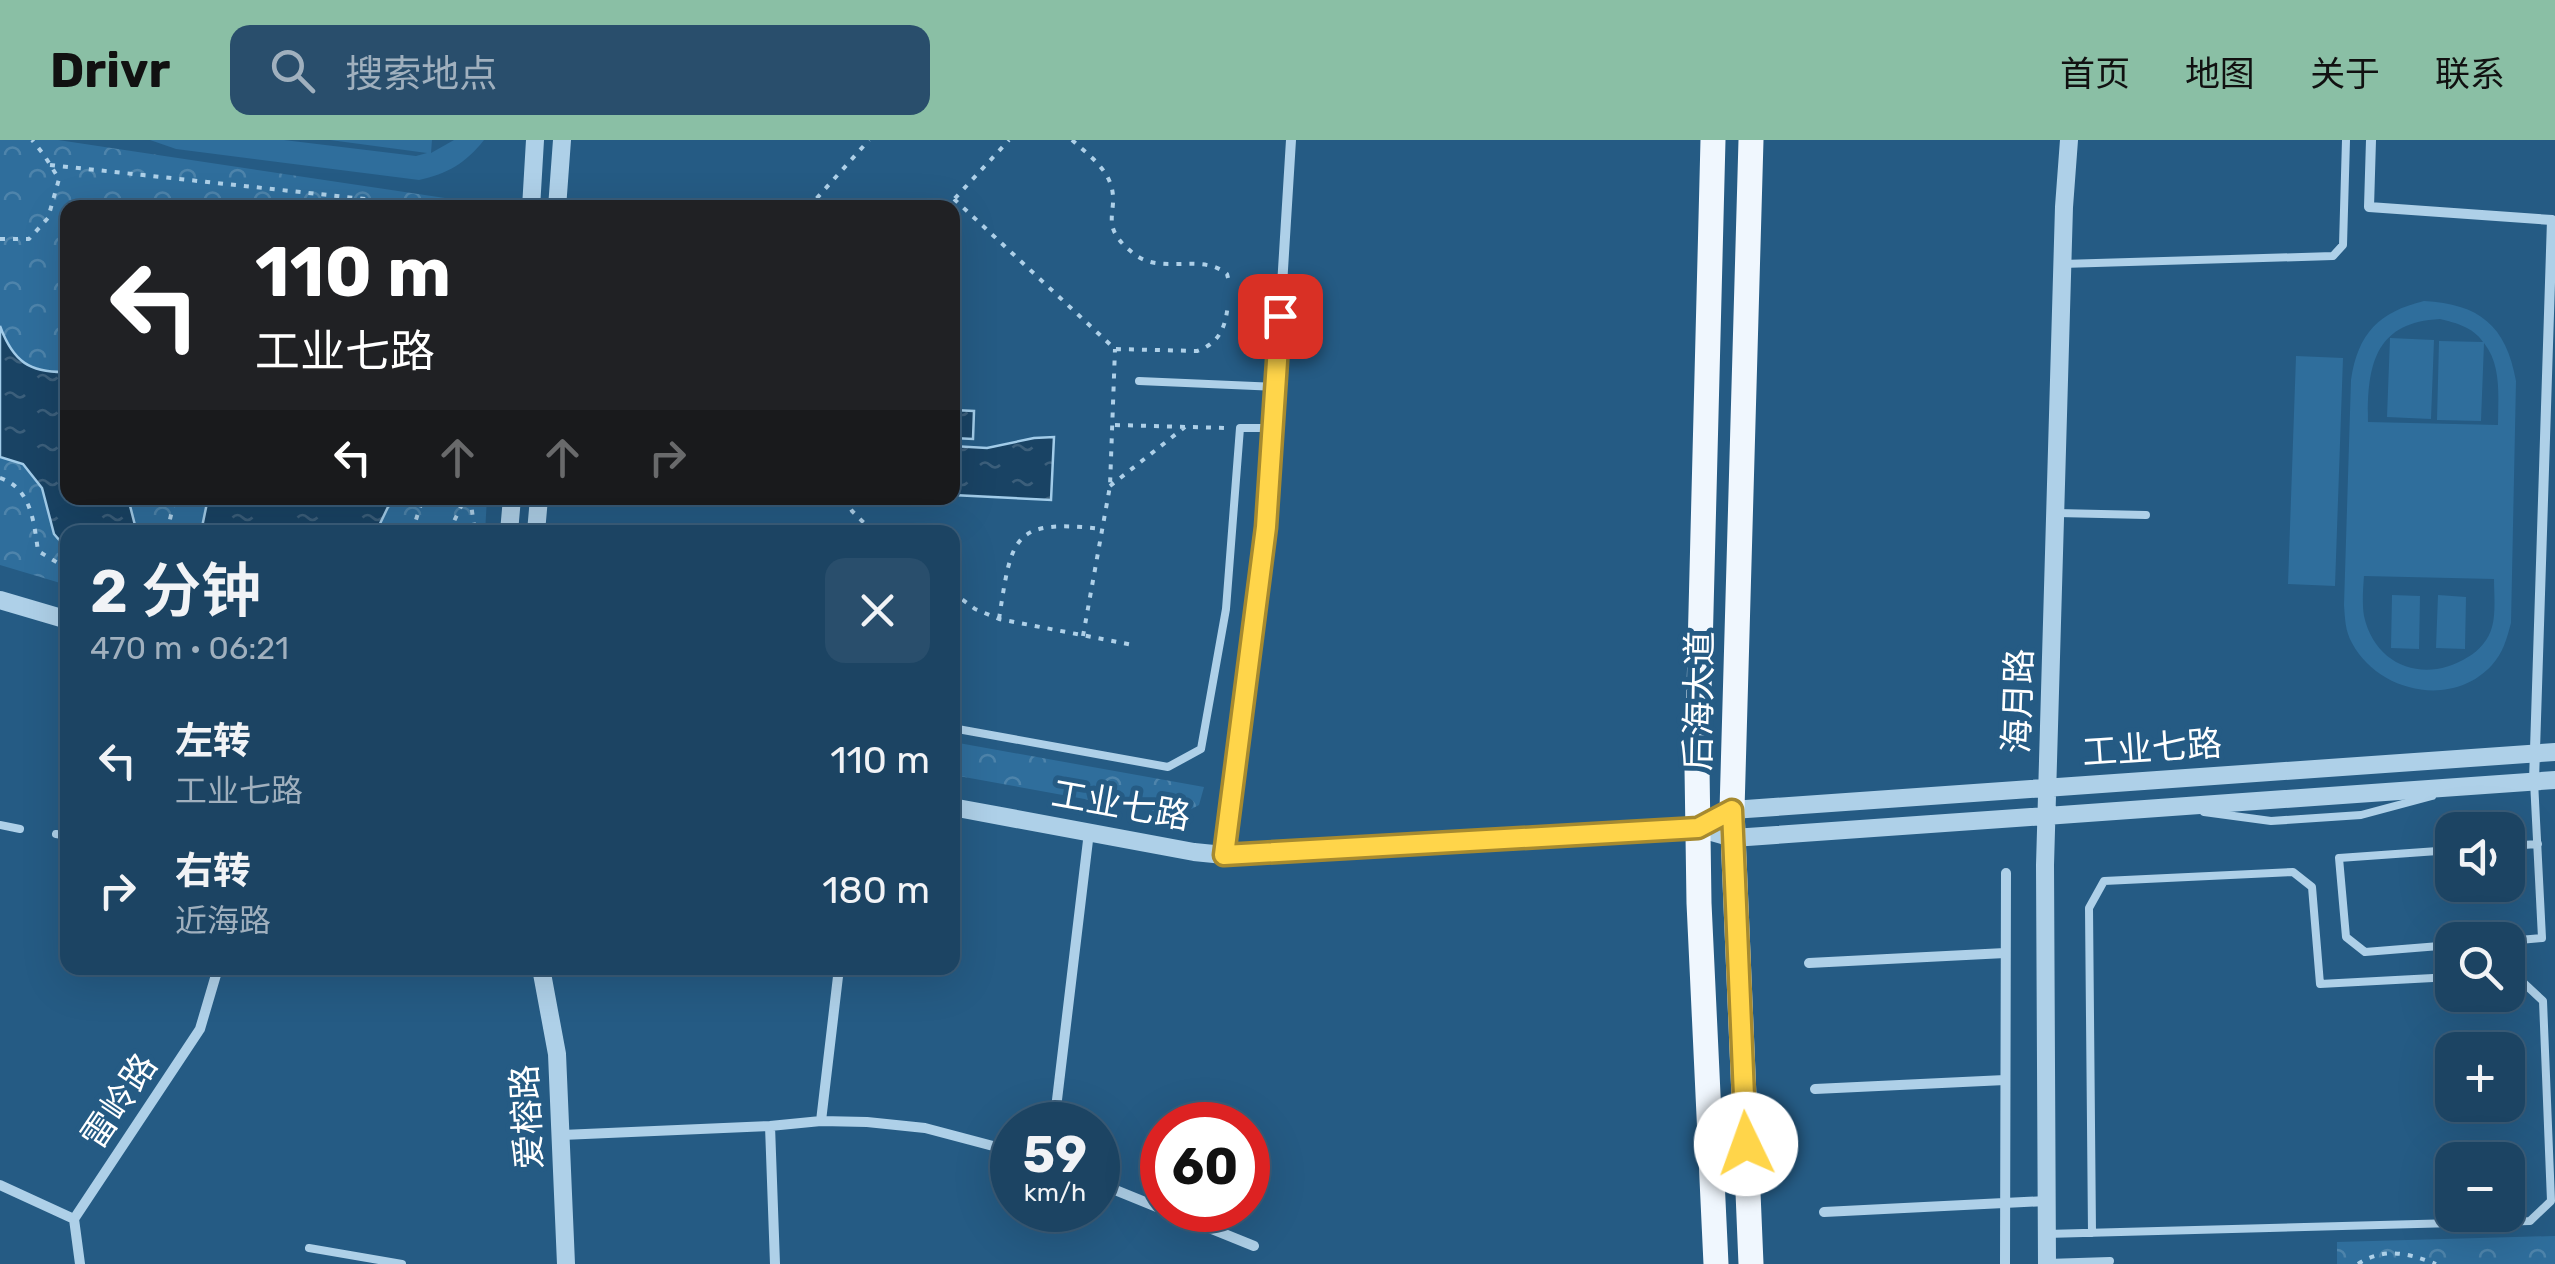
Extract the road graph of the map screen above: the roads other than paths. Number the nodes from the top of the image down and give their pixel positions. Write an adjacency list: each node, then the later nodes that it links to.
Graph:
1 (1291, 140): 13 (street)
2 (1713, 140): 29 (main road, 后海大道)
3 (1750, 140): 26 (main road, 后海大道)
4 (2069, 140): 11 (street, 海月路)
5 (2346, 140): 11 (lane)
6 (2371, 140): 21 (street)
7 (535, 142): 8 (street); 9 (street)
8 (562, 143): 10 (street)
9 (531, 200)
10 (558, 200)
11 (2062, 264): 15 (street, 海月路)
12 (1139, 381): 13 (lane)
13 (1276, 387): 14 (street)
14 (1274, 428): 19 (lane); 38 (street)
15 (2057, 513): 16 (lane); 24 (street, 海月路)
16 (2146, 516)
17 (0, 600): 18 (street)
18 (60, 618)
19 (960, 729)
20 (2555, 752): 21 (street, 工业七路)
21 (2535, 754): 23 (street); 24 (street, 工业七路)
22 (2555, 780): 23 (street, 工业七路)
23 (2534, 782): 27 (street, 工业七路); 35 (lane)
24 (2047, 788): 26 (street, 工业七路); 27 (street, 海月路)
25 (960, 808): 31 (street, 工业七路)
26 (1732, 810): 29 (street, 工业七路); 34 (main road, 后海大道)
27 (2046, 817): 34 (street, 工业七路); 57 (street, 海月路)
28 (0, 826): 30 (lane)
29 (1698, 828): 34 (street, 工业七路); 38 (street, 工业七路); 72 (main road, 后海大道)
30 (20, 829)
31 (1089, 832): 38 (street, 工业七路); 51 (street)
32 (56, 834): 33 (lane)
33 (60, 835)
34 (1732, 838): 73 (main road, 后海大道)
35 (2538, 844): 36 (lane); 40 (lane)
36 (2525, 845)
37 (2435, 851): 41 (lane)
38 (1224, 855)
39 (2006, 873): 42 (street)
40 (2525, 940)
41 (2435, 946)
42 (2006, 953): 43 (street); 49 (street)
43 (1809, 963)
44 (216, 975): 60 (street, 雷岭路)
45 (542, 975): 54 (street, 爱榕路)
46 (838, 975): 52 (street)
47 (2435, 977): 62 (lane)
48 (2525, 984): 62 (lane)
49 (2005, 1080): 50 (street); 58 (street)
50 (1816, 1088)
51 (1057, 1102)
52 (822, 1122): 53 (street); 55 (street)
53 (770, 1126): 54 (street); 71 (street)
54 (562, 1135): 70 (street, 爱榕路)
55 (990, 1144)
56 (0, 1185): 60 (street)
57 (2046, 1202): 58 (street); 63 (street, 海月路)
58 (2005, 1203): 59 (street); 74 (street)
59 (1824, 1212)
60 (74, 1218): 68 (street)
61 (1219, 1232): 64 (street)
62 (2092, 1233): 63 (lane)
63 (2046, 1234): 67 (street, 海月路)
64 (1254, 1246)
65 (309, 1248): 69 (lane)
66 (2110, 1261): 67 (lane)
67 (2047, 1263)
68 (80, 1264)
69 (402, 1264)
70 (566, 1264)
71 (775, 1264)
72 (1716, 1264)
73 (1752, 1264)
74 (2005, 1264)

